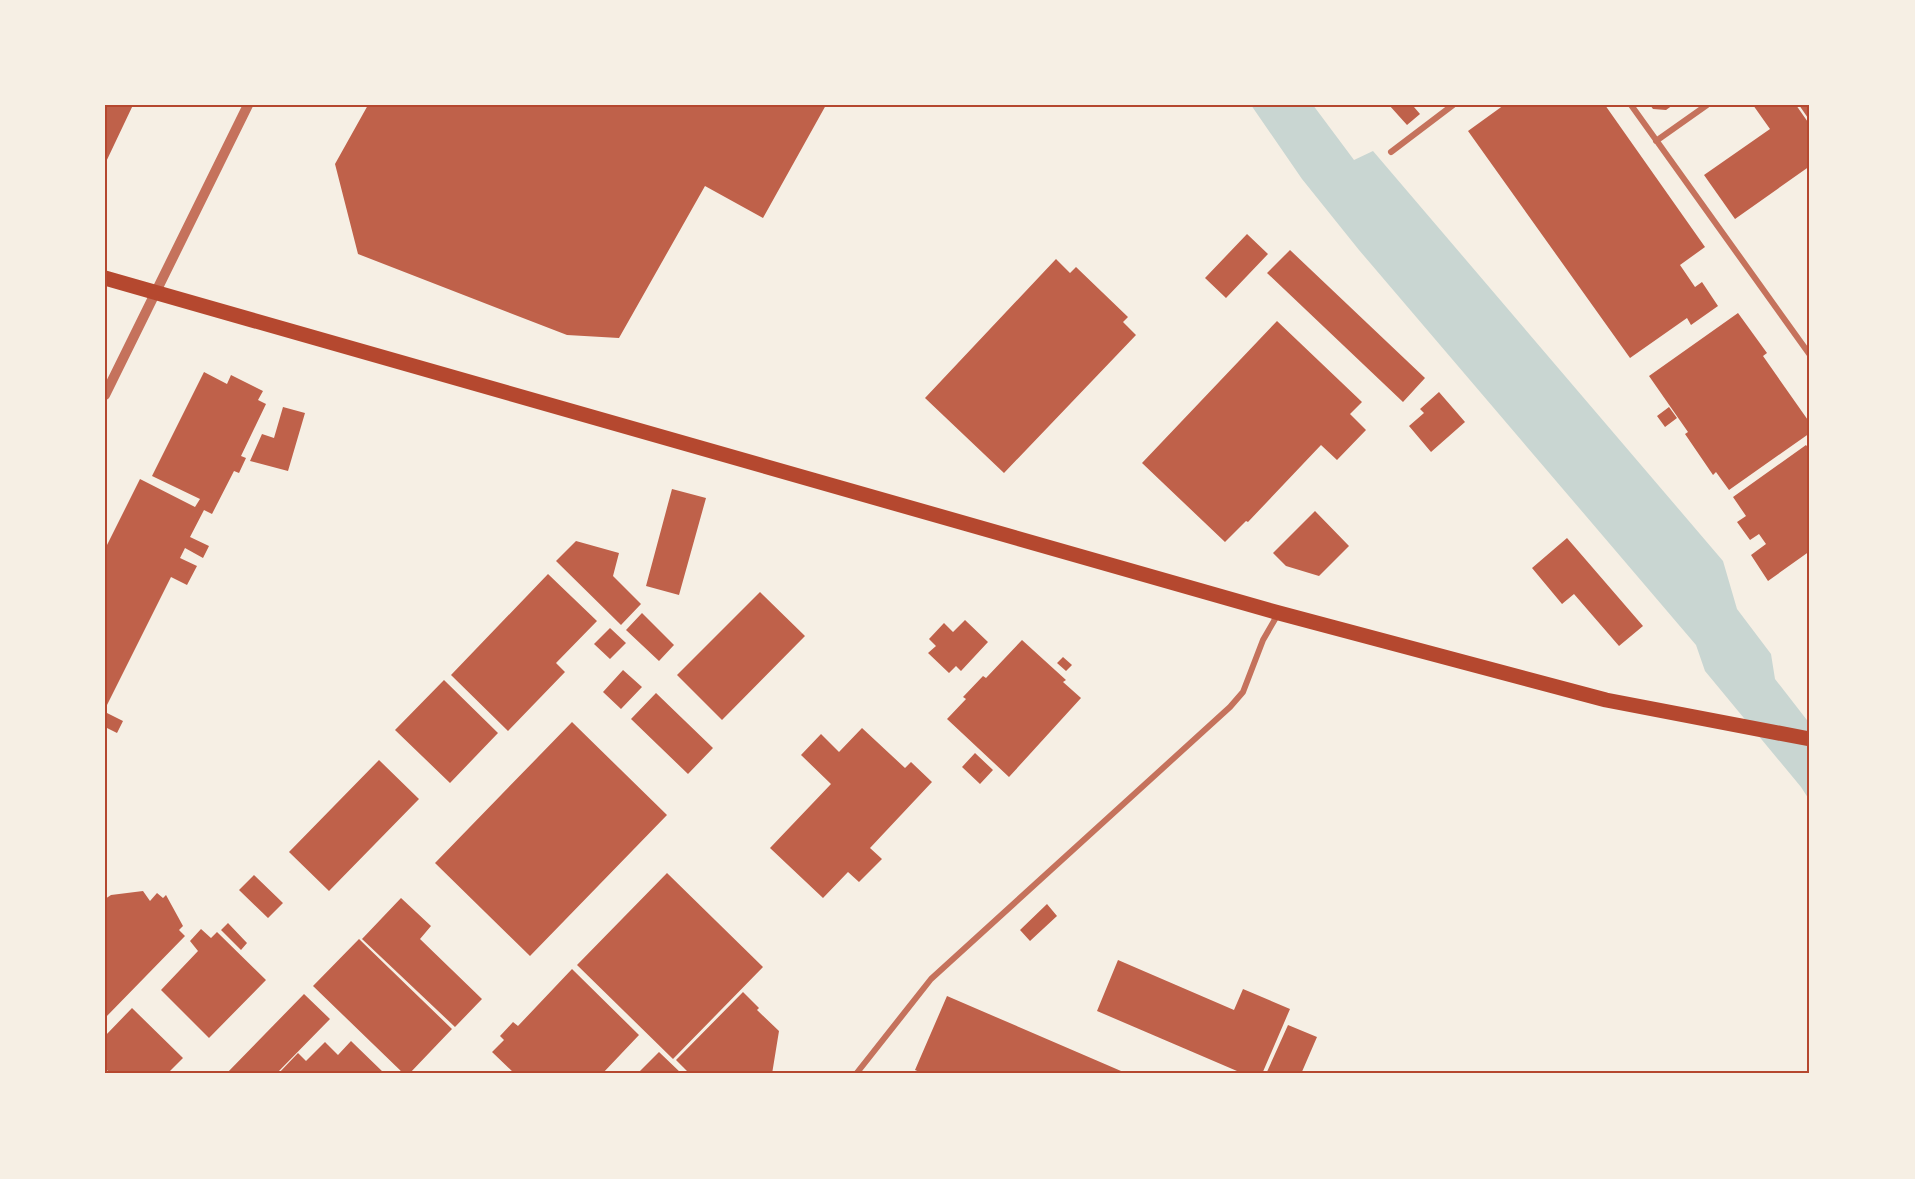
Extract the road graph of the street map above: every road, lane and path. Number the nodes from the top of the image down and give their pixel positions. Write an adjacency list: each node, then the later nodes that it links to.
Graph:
1 (248, 105): 8 (street)
2 (1453, 105): 6 (street)
3 (1631, 105): 5 (street)
4 (1707, 105): 5 (street)
5 (1656, 141): 9 (street)
6 (1391, 152)
7 (105, 278): 8 (main road)
8 (157, 292): 10 (street); 11 (main road)
9 (1810, 355)
10 (105, 395)
11 (1279, 613): 12 (main road); 13 (street)
12 (1810, 740)
13 (856, 1074)

